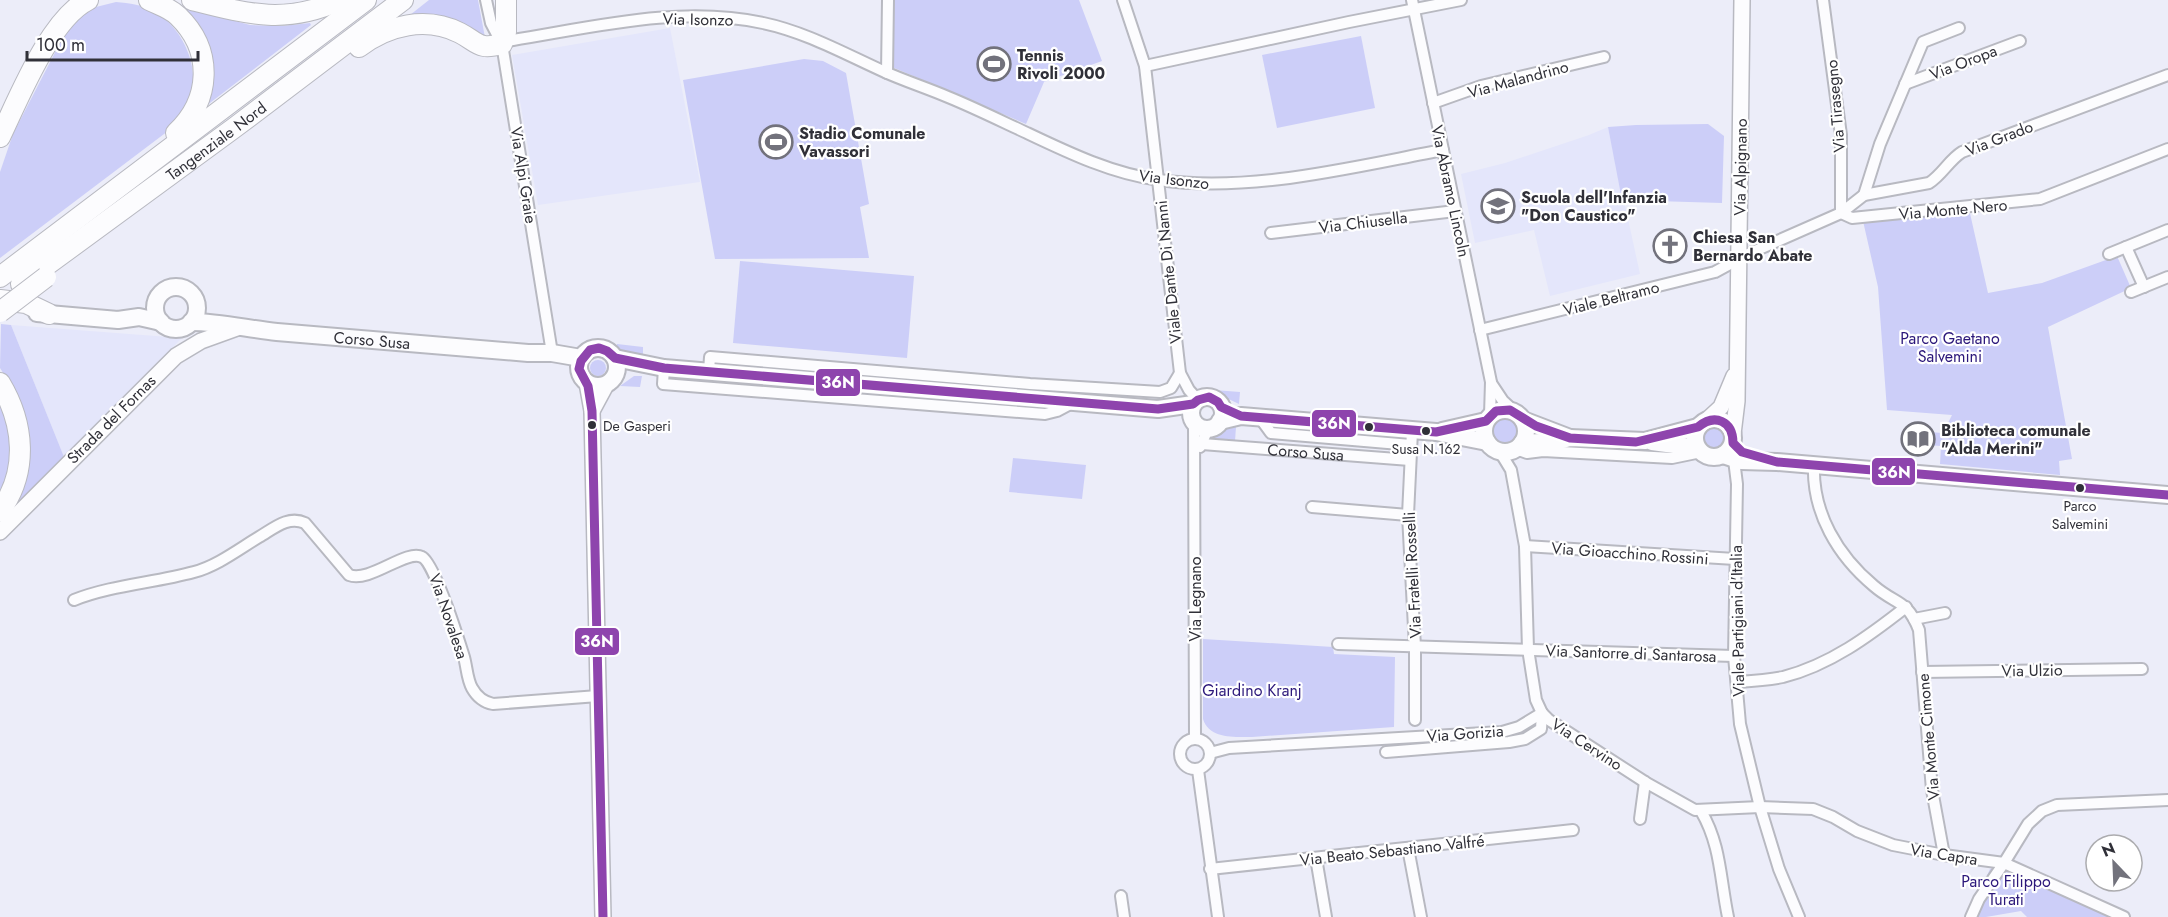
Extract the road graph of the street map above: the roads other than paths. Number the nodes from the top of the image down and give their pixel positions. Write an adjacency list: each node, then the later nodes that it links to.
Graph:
1 (88, 0): 23 (highway)
2 (149, 0): 33 (highway)
3 (192, 0): 4 (highway)
4 (340, 0)
5 (366, 0): 33 (highway, Tangenziale Nord)
6 (403, 0): 26 (highway, Tangenziale Nord)
7 (486, 0): 17 (street, Via Alpi Graie)
8 (506, 0): 17 (highway)
9 (888, 0): 20 (street)
10 (1123, 0): 19 (street, Viale Dante Di Nanni)
11 (1461, 0): 14 (street)
12 (1742, 0): 39 (street, Via Alpignano)
13 (1823, 0): 34 (street, Via Tirasegno)
14 (1413, 4): 19 (street); 24 (street, Via Abramo Lincoln)
15 (1959, 28): 22 (street, Via Oropa)
16 (2020, 41): 22 (street, Via Oropa)
17 (502, 44): 20 (street, Via Isonzo); 26 (highway); 57 (street, Via Alpi Graie)
18 (1604, 57): 24 (street, Via Malandrino)
19 (1145, 66): 30 (street, Viale Dante Di Nanni)
20 (887, 73): 30 (street, Via Isonzo)
21 (2168, 75): 31 (street, Via Grado)
22 (1905, 84): 31 (street, Via Oropa)
23 (20, 97): 25 (highway); 27 (highway)
24 (1433, 103): 29 (street, Via Abramo Lincoln)
25 (0, 127)
26 (234, 128): 42 (highway, Tangenziale Nord)
27 (0, 137)
28 (2168, 149): 34 (street, Via Monte Nero)
29 (1443, 150): 30 (street, Via Isonzo); 32 (street, Via Abramo Lincoln)
30 (1158, 180): 63 (street, Viale Dante Di Nanni)
31 (1864, 195): 34 (street, Via Grado)
32 (1455, 211): 36 (street, Via Chiusella); 55 (street, Via Abramo Lincoln)
33 (87, 212): 40 (highway, Tangenziale Nord)
34 (1841, 213): 39 (street)
35 (2168, 230): 37 (street)
36 (1271, 233)
37 (2126, 247): 38 (street); 43 (street)
38 (2109, 254)
39 (1739, 259): 55 (street, Viale Beltramo); 61 (street, Via Alpignano)
40 (2, 275)
41 (2168, 277): 43 (street)
42 (37, 278): 45 (highway); 48 (highway, bridge)
43 (2144, 287): 44 (street)
44 (2131, 292)
45 (0, 300): 49 (highway)
46 (156, 303): 47 (main road); 50 (main road); 51 (main road)
47 (196, 306): 52 (main road); 53 (main road, Corso Susa)
48 (0, 311): 49 (main road)
49 (49, 314): 50 (main road)
50 (139, 317): 51 (main road)
51 (161, 322): 52 (main road)
52 (191, 322): 53 (main road, Corso Susa)
53 (216, 322): 54 (main road, Corso Susa)
54 (237, 328): 56 (main road, Corso Susa); 91 (street, Strada del Fornas)
55 (1480, 330): 65 (street, Via Abramo Lincoln)
56 (528, 353): 57 (main road, Corso Susa); 60 (main road, Corso Susa)
57 (552, 353): 60 (main road, Corso Susa)
58 (710, 364): 59 (main road, Corso Susa); 64 (street, Corso Susa); 68 (main road, Corso Susa)
59 (664, 368): 62 (main road, Corso Susa); 68 (street, Corso Susa)
60 (583, 371): 62 (main road); 62 (main road); 72 (street)
61 (1737, 371): 76 (street, Via Alpignano); 82 (street, Via Alpignano)
62 (612, 372): 72 (street)
63 (1179, 373): 70 (street, Corso Susa); 74 (street, Viale Dante Di Nanni)
64 (847, 376): 67 (street, Corso Susa); 68 (main road, Corso Susa); 69 (main road, Corso Susa)
65 (1491, 382): 73 (street, Via Abramo Lincoln); 75 (street, Via Abramo Lincoln)
66 (0, 383): 89 (highway)
67 (984, 387): 69 (main road, Corso Susa); 70 (street, Corso Susa); 71 (main road, Corso Susa)
68 (827, 389): 69 (street, Corso Susa)
69 (904, 396): 71 (street, Corso Susa)
70 (1142, 400): 71 (main road, Corso Susa); 74 (main road, Corso Susa)
71 (1075, 402)
72 (592, 411): 105 (street)
73 (1520, 416): 75 (main road); 79 (main road, Corso Susa); 81 (main road)
74 (1204, 418): 78 (main road, Corso Susa); 84 (street, Via Legnano); 84 (street, Via Legnano); 85 (street, Corso Susa)
75 (1488, 418): 77 (main road, Corso Susa); 81 (main road)
76 (1703, 423): 80 (main road, Corso Susa); 82 (main road); 83 (main road)
77 (1436, 432): 78 (main road, Corso Susa); 81 (main road, Corso Susa)
78 (1412, 438): 85 (street, Via Fratelli Rosselli)
79 (1570, 438): 80 (main road, Corso Susa); 81 (main road, Corso Susa)
80 (1632, 446): 81 (street, Corso Susa); 83 (main road, Corso Susa); 83 (street, Corso Susa)
81 (1508, 447): 92 (street, Via Cervino)
82 (1731, 448): 83 (main road); 86 (main road); 93 (street, Viale Partigiani d'Italia)
83 (1699, 450)
84 (1196, 459): 108 (street, Via Legnano)
85 (1410, 460): 90 (street, Via Fratelli Rosselli)
86 (1814, 465): 87 (main road); 95 (street, Via Monte Cimone)
87 (2168, 495)
88 (1312, 507): 90 (street)
89 (0, 511)
90 (1408, 515): 99 (street, Via Fratelli Rosselli)
91 (0, 531)
92 (1525, 546): 93 (street, Via Gioacchino Rossini); 100 (street, Via Cervino)
93 (1735, 560): 101 (street, Viale Partigiani d'Italia)
94 (74, 600): 105 (street, Via Novalesa)
95 (1906, 606): 97 (street, Via Monte Cimone); 104 (street)
96 (1945, 613): 97 (street)
97 (1914, 619): 103 (street, Via Monte Cimone)
98 (1338, 644): 99 (street, Via Santorre di Santarosa)
99 (1415, 647): 100 (street, Via Santorre di Santarosa); 107 (street, Via Fratelli Rosselli)
100 (1528, 649): 101 (street, Via Santorre di Santarosa); 106 (street, Via Cervino)
101 (1734, 656): 104 (street, Viale Partigiani d'Italia)
102 (2142, 669): 103 (street, Via Ulzio)
103 (1922, 672): 119 (street, Via Monte Cimone)
104 (1737, 682): 114 (street, Viale Partigiani d'Italia)
105 (598, 696): 124 (street)
106 (1542, 713): 109 (street, Via Gorizia); 110 (street, Via Gorizia); 112 (street, Via Cervino)
107 (1415, 720)
108 (1196, 739): 110 (street); 111 (street)
109 (1386, 752)
110 (1210, 753): 111 (street)
111 (1198, 770): 122 (street)
112 (1646, 782): 115 (street, Via Cervino); 116 (street)
113 (2168, 801): 121 (street)
114 (1760, 807): 115 (street, Via Cervino); 119 (street, Via Capra); 130 (street, Viale Partigiani d'Italia)
115 (1701, 811): 129 (street)
116 (1640, 819)
117 (1573, 830): 118 (street, Via Beato Sebastiano Valfré)
118 (1408, 848): 120 (street, Via Beato Sebastiano Valfré); 128 (street)
119 (1944, 855): 121 (street, Via Capra)
120 (1316, 858): 122 (street, Via Beato Sebastiano Valfré); 127 (street)
121 (2004, 863): 131 (street); 132 (street, Via Capra)
122 (1210, 869): 126 (street)
123 (1121, 896): 125 (street)
124 (603, 917)
125 (1124, 917)
126 (1218, 917)
127 (1326, 917)
128 (1421, 917)
129 (1728, 917)
130 (1799, 917)
131 (1971, 917)
132 (2124, 917)

